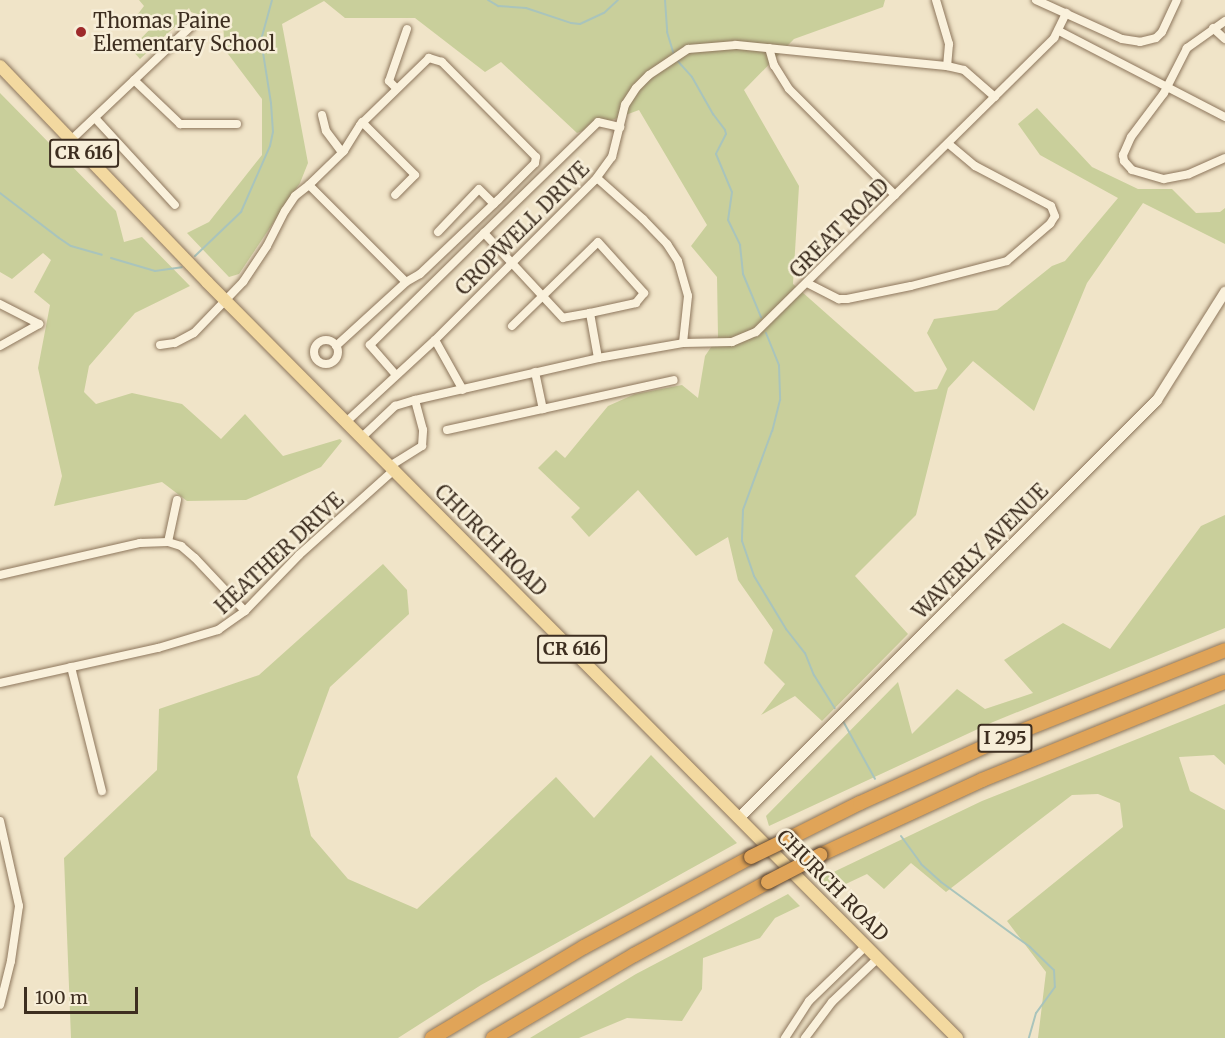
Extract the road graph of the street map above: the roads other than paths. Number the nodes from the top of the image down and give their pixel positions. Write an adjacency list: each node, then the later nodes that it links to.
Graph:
1 (936, 0): 13 (street)
2 (1036, 0): 4 (street)
3 (1177, 0): 4 (street)
4 (1066, 13): 9 (street)
5 (1225, 21): 7 (street)
6 (191, 27): 14 (street)
7 (1213, 28): 10 (street); 16 (street)
8 (407, 29): 15 (street)
9 (1059, 31): 16 (street); 17 (street, GREAT ROAD)
10 (1225, 39)
11 (769, 48): 13 (street, CROPWELL DRIVE); 23 (street, CROPWELL DRIVE); 31 (street)
12 (0, 66): 24 (main road, CHURCH ROAD / CR 616)
13 (947, 66): 17 (street, CROPWELL DRIVE)
14 (134, 80): 20 (street); 22 (street)
15 (396, 88): 21 (street); 32 (street)
16 (1167, 88): 19 (street); 27 (street)
17 (995, 97): 25 (street, GREAT ROAD)
18 (322, 115): 26 (street)
19 (1225, 117)
20 (94, 118): 24 (street); 33 (street)
21 (362, 122): 26 (street); 30 (street)
22 (237, 124)
23 (621, 127): 28 (street, CROPWELL DRIVE); 35 (street)
24 (71, 140): 41 (main road, CHURCH ROAD / CR 616)
25 (948, 143): 31 (street, GREAT ROAD); 38 (street)
26 (342, 152): 29 (street)
27 (1225, 158)
28 (597, 178): 36 (street, CROPWELL DRIVE); 46 (street)
29 (309, 185): 37 (street); 41 (street)
30 (395, 195)
31 (895, 195): 38 (street, GREAT ROAD)
32 (494, 204): 34 (street); 37 (street)
33 (175, 205)
34 (438, 232)
35 (484, 233): 36 (street); 52 (street)
36 (512, 264): 40 (street); 45 (street, CROPWELL DRIVE)
37 (406, 282): 49 (street)
38 (807, 283): 46 (street, GREAT ROAD)
39 (1225, 292): 70 (street, WAVERLY AVENUE)
40 (543, 296): 43 (street); 43 (street); 44 (street)
41 (225, 300): 47 (street); 57 (main road, CHURCH ROAD / CR 616)
42 (0, 304): 48 (street)
43 (590, 313): 50 (street)
44 (512, 326)
45 (435, 340): 52 (street, CROPWELL DRIVE); 54 (street)
46 (683, 343): 50 (street, GREAT ROAD)
47 (160, 345)
48 (0, 346)
49 (336, 346)
50 (598, 358): 51 (street, GREAT ROAD)
51 (535, 372): 54 (street, GREAT ROAD); 56 (street)
52 (396, 375): 57 (street, CROPWELL DRIVE)
53 (674, 380): 56 (street)
54 (463, 390): 55 (street, GREAT ROAD)
55 (416, 400): 59 (street, GREAT ROAD); 60 (street)
56 (543, 409): 58 (street)
57 (346, 422): 59 (main road, CHURCH ROAD / CR 616)
58 (447, 430)
59 (361, 438): 60 (main road, CHURCH ROAD / CR 616)
60 (392, 468): 64 (street, HEATHER DRIVE); 70 (main road, CHURCH ROAD / CR 616)
61 (177, 500): 62 (street)
62 (168, 542): 63 (street); 64 (street)
63 (0, 575)
64 (245, 611): 66 (street, HEATHER DRIVE)
65 (1225, 650): 75 (highway, I 295, bridge)
66 (71, 667): 68 (street, HEATHER DRIVE); 69 (street)
67 (1225, 682): 76 (highway, I 295, bridge)
68 (0, 683)
69 (102, 791)
70 (740, 818): 72 (main road, CHURCH ROAD / CR 616)
71 (0, 821): 74 (street)
72 (866, 946): 73 (main road, CHURCH ROAD / CR 616); 77 (street)
73 (878, 958): 78 (street); 79 (main road, CHURCH ROAD / CR 616)
74 (0, 1005)
75 (432, 1038)
76 (493, 1038)
77 (785, 1038)
78 (805, 1038)
79 (957, 1038)

